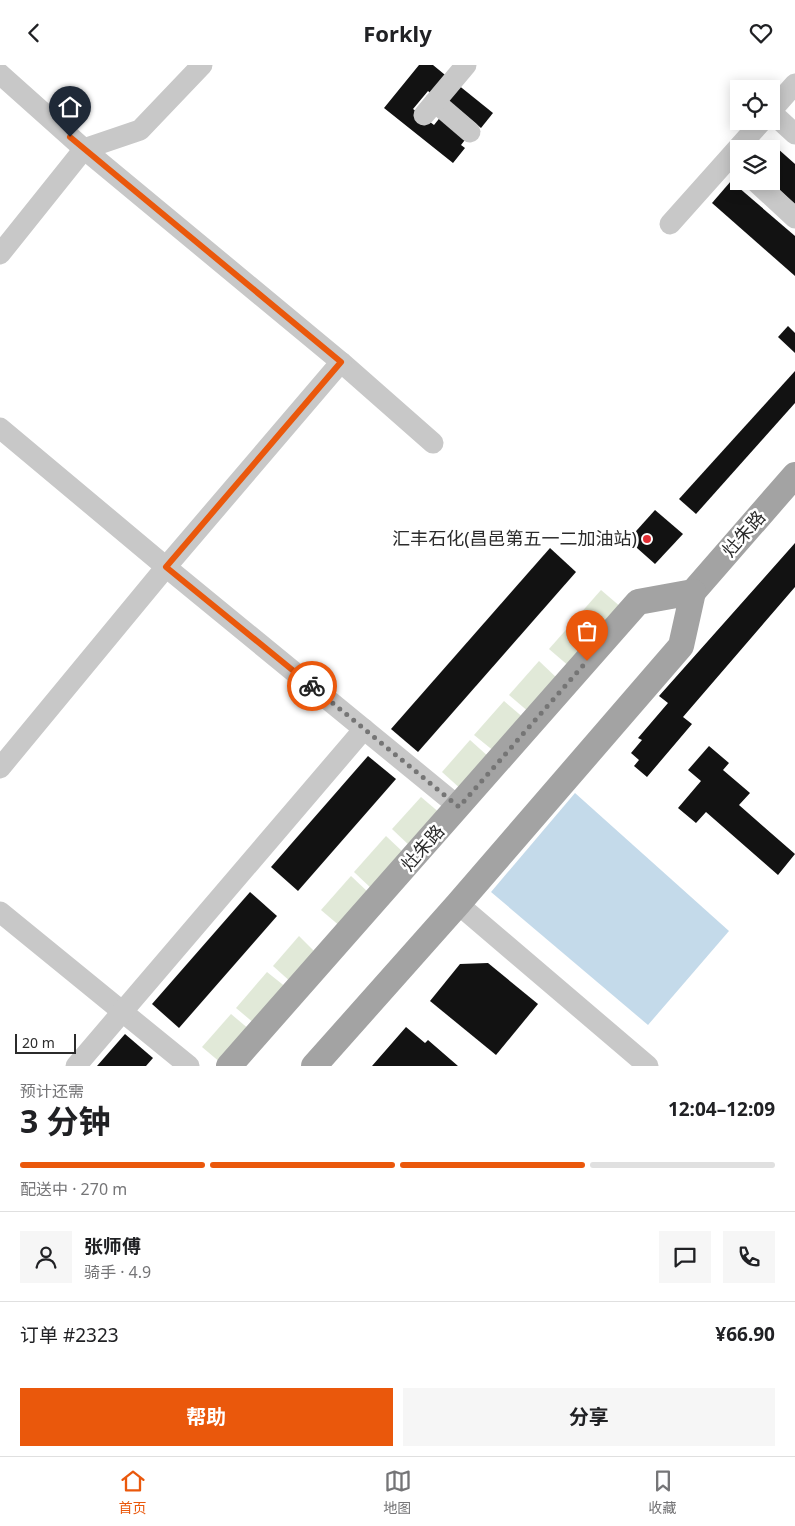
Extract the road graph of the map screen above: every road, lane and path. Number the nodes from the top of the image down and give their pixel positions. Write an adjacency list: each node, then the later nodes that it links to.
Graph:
1 (202, 65): 9 (street)
2 (472, 67): 7 (street)
3 (0, 74): 9 (street)
4 (795, 84): 5 (street)
5 (780, 102)
6 (780, 120): 8 (street)
7 (470, 132)
8 (795, 134)
9 (84, 149): 14 (street); 15 (street)
10 (730, 167): 13 (street)
11 (764, 190): 12 (street)
12 (795, 218)
13 (670, 225)
14 (0, 255)
15 (341, 362): 17 (street); 19 (street)
16 (0, 428): 19 (street)
17 (433, 443)
18 (795, 475): 20 (main road, 灶朱路)
19 (166, 567): 21 (street); 22 (street)
20 (693, 592): 23 (main road, 灶朱路); 24 (main road, 灶朱路)
21 (364, 729): 23 (street); 26 (street)
22 (0, 768)
23 (459, 807): 29 (main road, 灶朱路)
24 (458, 904): 30 (main road, 灶朱路); 31 (street)
25 (0, 912): 26 (street)
26 (123, 1012): 27 (street); 28 (street)
27 (76, 1066)
28 (190, 1066)
29 (229, 1066)
30 (314, 1066)
31 (648, 1066)

